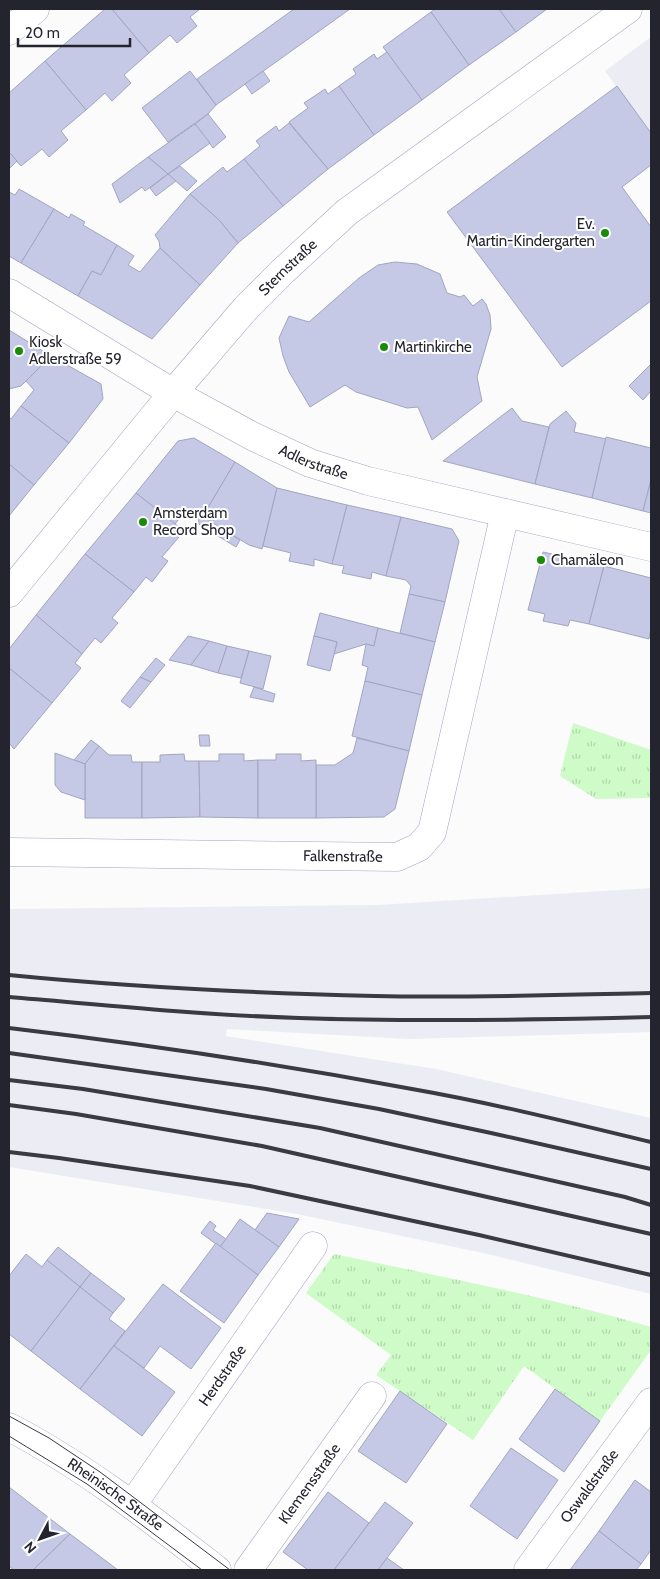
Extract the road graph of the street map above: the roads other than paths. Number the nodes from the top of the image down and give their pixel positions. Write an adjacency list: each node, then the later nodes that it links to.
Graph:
1 (35, 9): 3 (street)
2 (628, 9): 5 (street, Sternstraße)
3 (9, 31)
4 (9, 293): 5 (street, Adlerstraße)
5 (173, 393): 6 (street, Adlerstraße); 8 (street, Sternstraße)
6 (504, 513): 7 (street, Adlerstraße); 9 (street, Falkenstraße)
7 (651, 546)
8 (9, 593)
9 (9, 852)
10 (313, 1246): 14 (street, Herdstraße)
11 (372, 1396): 16 (street, Klemensstraße)
12 (651, 1402): 17 (street, Oswaldstraße)
13 (9, 1427): 14 (street, Rheinische Straße)
14 (132, 1505): 15 (street, Rheinische Straße)
15 (217, 1570)
16 (248, 1570)
17 (528, 1570)

